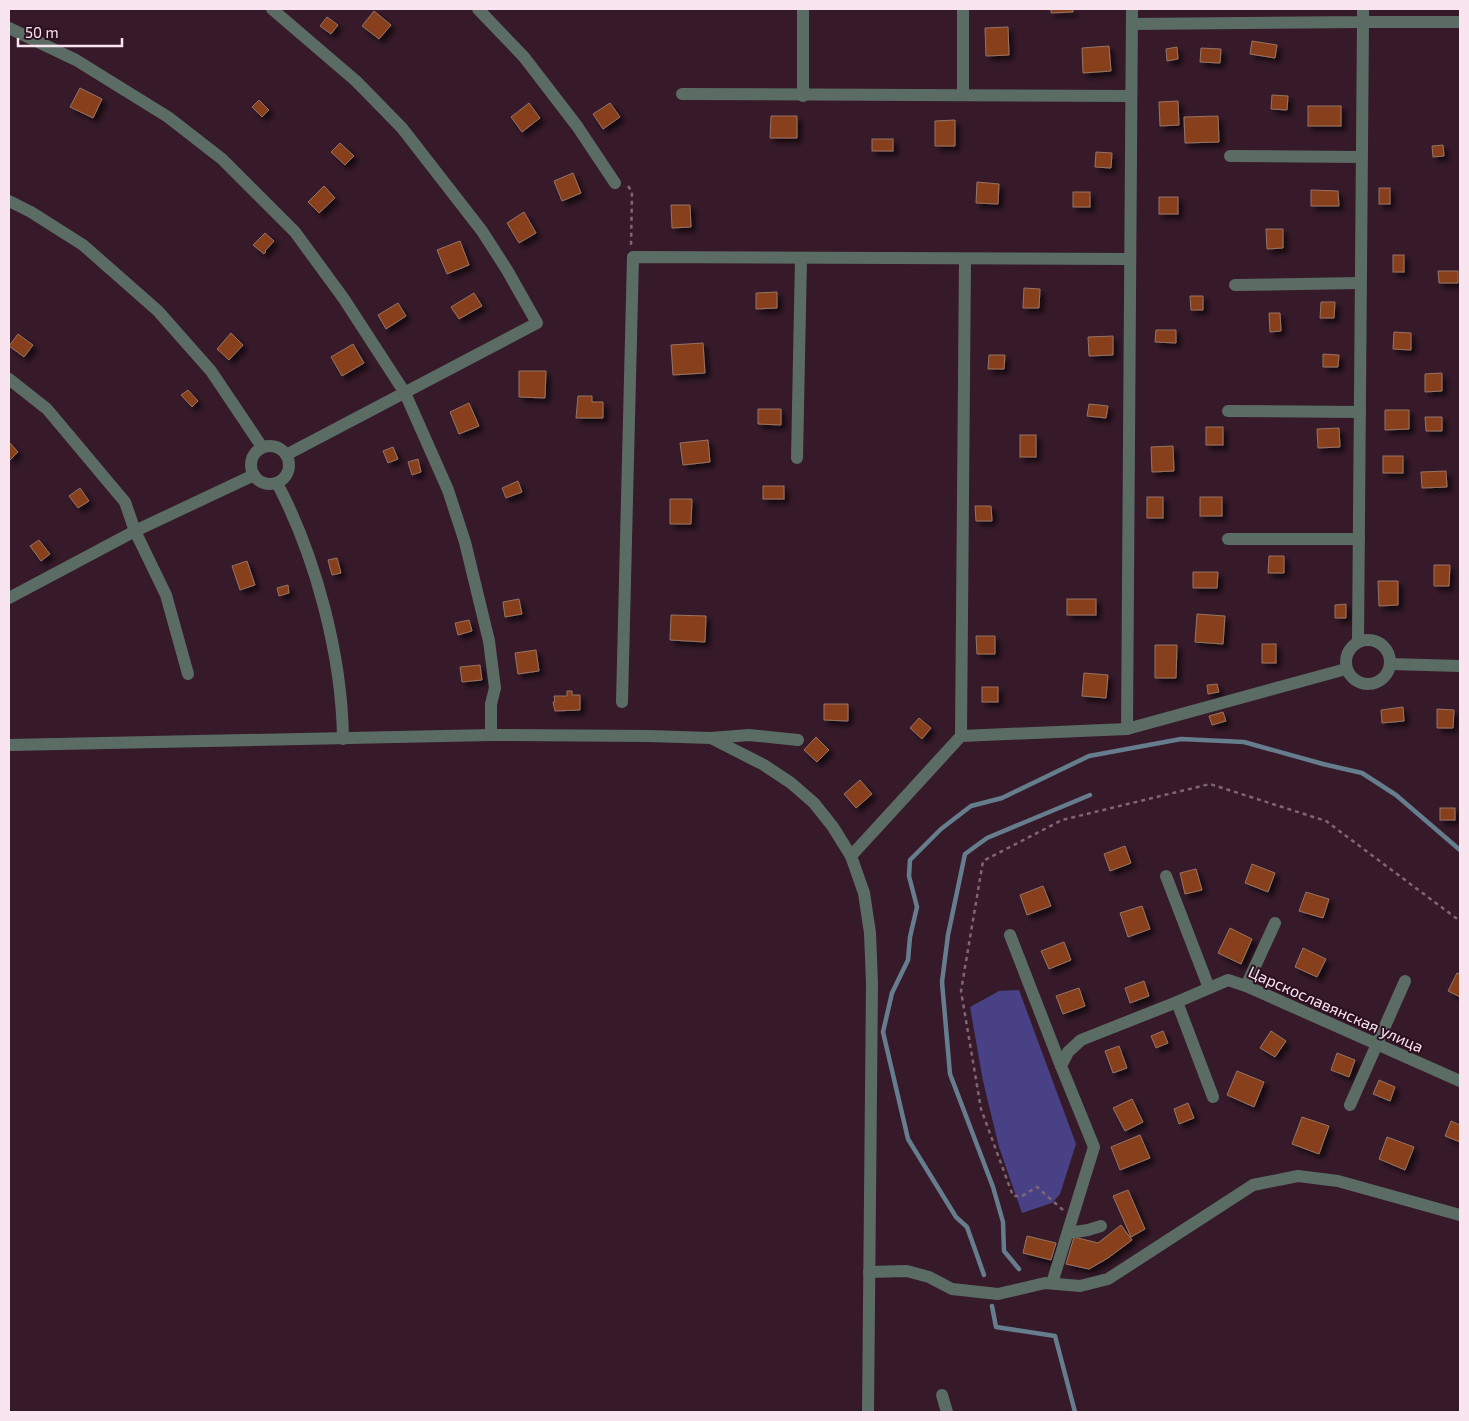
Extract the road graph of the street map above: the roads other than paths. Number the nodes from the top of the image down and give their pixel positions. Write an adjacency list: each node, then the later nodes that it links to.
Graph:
1 (272, 9): 25 (street)
2 (478, 9): 17 (street)
3 (803, 9): 13 (street)
4 (963, 9): 12 (street)
5 (1132, 9): 9 (street)
6 (1363, 9): 7 (street)
7 (1362, 22): 8 (street); 9 (street); 16 (street)
8 (1460, 22)
9 (1132, 24): 14 (street)
10 (9, 28): 25 (street)
11 (682, 94): 13 (street)
12 (962, 94): 13 (street); 14 (street)
13 (803, 96)
14 (1132, 96): 21 (street)
15 (1230, 156): 16 (street)
16 (1361, 157): 22 (street)
17 (615, 183)
18 (9, 201): 28 (street)
19 (800, 258): 20 (street); 30 (street); 42 (street)
20 (965, 259): 21 (street); 45 (street)
21 (1130, 260): 43 (street)
22 (1360, 283): 23 (street); 27 (street)
23 (1235, 285)
24 (9, 379): 33 (street)
25 (405, 393): 29 (street); 44 (street)
26 (1228, 412): 27 (street)
27 (1360, 412): 35 (street)
28 (262, 448): 29 (street); 31 (street)
29 (286, 455): 32 (street)
30 (797, 458)
31 (254, 475): 32 (street); 33 (street)
32 (277, 483): 47 (street)
33 (135, 531): 36 (street); 41 (street)
34 (1228, 539): 35 (street)
35 (1359, 539): 37 (street)
36 (9, 598)
37 (1358, 642): 38 (street); 40 (street)
38 (1390, 664): 39 (street); 40 (street)
39 (1460, 666)
40 (1346, 669): 43 (street)
41 (188, 674)
42 (622, 702)
43 (1127, 729): 45 (street)
44 (491, 736): 46 (street); 47 (street)
45 (961, 736): 50 (street)
46 (710, 738): 48 (street); 50 (street)
47 (343, 739): 49 (street)
48 (798, 740)
49 (9, 745)
50 (851, 856): 66 (street)
51 (1166, 876): 56 (street)
52 (1275, 923): 55 (street)
53 (1010, 935): 59 (street)
54 (1405, 981): 58 (street)
55 (1246, 986): 56 (street, Царскославянская улица); 58 (street, Царскославянская улица)
56 (1210, 988): 57 (street, Царскославянская улица)
57 (1177, 1002): 59 (street, Царскославянская улица); 61 (street)
58 (1377, 1045): 60 (street, Царскославянская улица); 62 (street)
59 (1061, 1066): 65 (street)
60 (1460, 1081)
61 (1213, 1097)
62 (1350, 1105)
63 (1460, 1215): 67 (street)
64 (1101, 1226): 65 (street)
65 (1068, 1233): 67 (street)
66 (869, 1272): 67 (street); 69 (street)
67 (1052, 1283)
68 (942, 1395): 70 (street)
69 (868, 1412)
70 (947, 1412)

